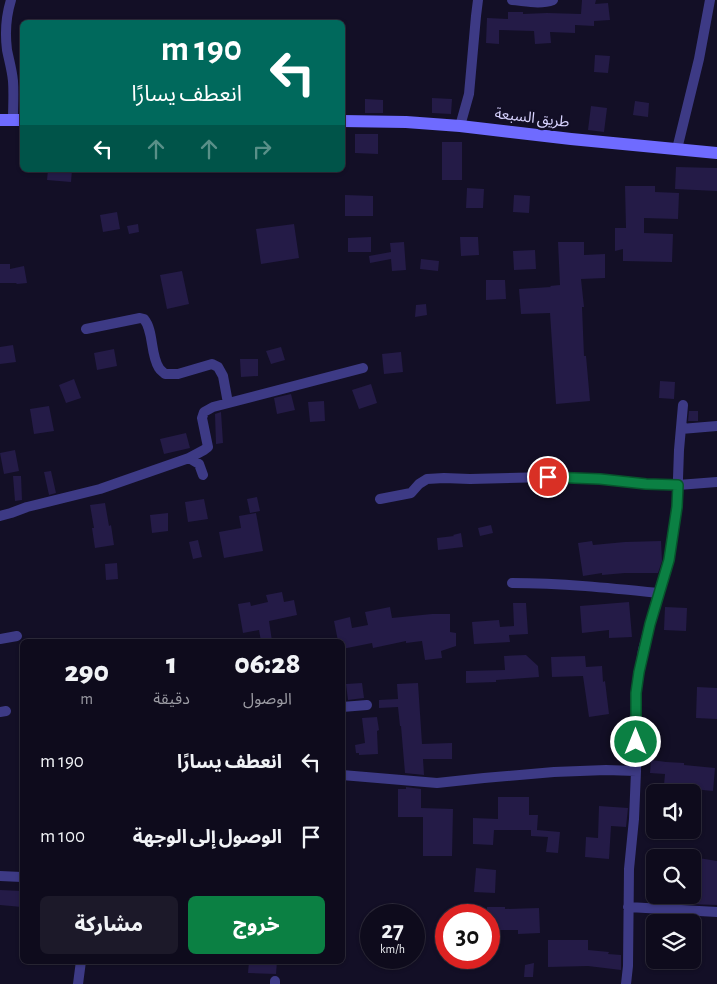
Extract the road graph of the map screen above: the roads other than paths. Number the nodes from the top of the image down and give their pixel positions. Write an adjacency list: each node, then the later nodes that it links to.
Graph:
1 (11, 0): 6 (street)
2 (478, 0): 8 (street)
3 (512, 0): 4 (street)
4 (553, 0)
5 (710, 0): 9 (street)
6 (12, 120)
7 (345, 121): 8 (street, طريق السبعة)
8 (460, 126): 9 (street, طريق السبعة)
9 (677, 150): 10 (street, طريق السبعة)
10 (717, 153)
11 (86, 329): 13 (street)
12 (363, 368): 13 (street)
13 (228, 403): 17 (street)
14 (683, 405): 16 (street)
15 (717, 426): 16 (street)
16 (681, 429): 20 (street)
17 (189, 458): 18 (street); 22 (street)
18 (203, 475)
19 (717, 482): 20 (street)
20 (678, 485): 21 (street); 24 (street)
21 (380, 499)
22 (0, 516)
23 (512, 583): 24 (street)
24 (659, 593): 29 (street)
25 (17, 636): 26 (street)
26 (0, 639)
27 (367, 705): 28 (street)
28 (345, 708)
29 (636, 771): 30 (street); 33 (street)
30 (345, 774)
31 (0, 876): 32 (street)
32 (20, 877)
33 (628, 907): 34 (street); 37 (street)
34 (717, 912)
35 (81, 964): 36 (street)
36 (78, 984)
37 (626, 984)

